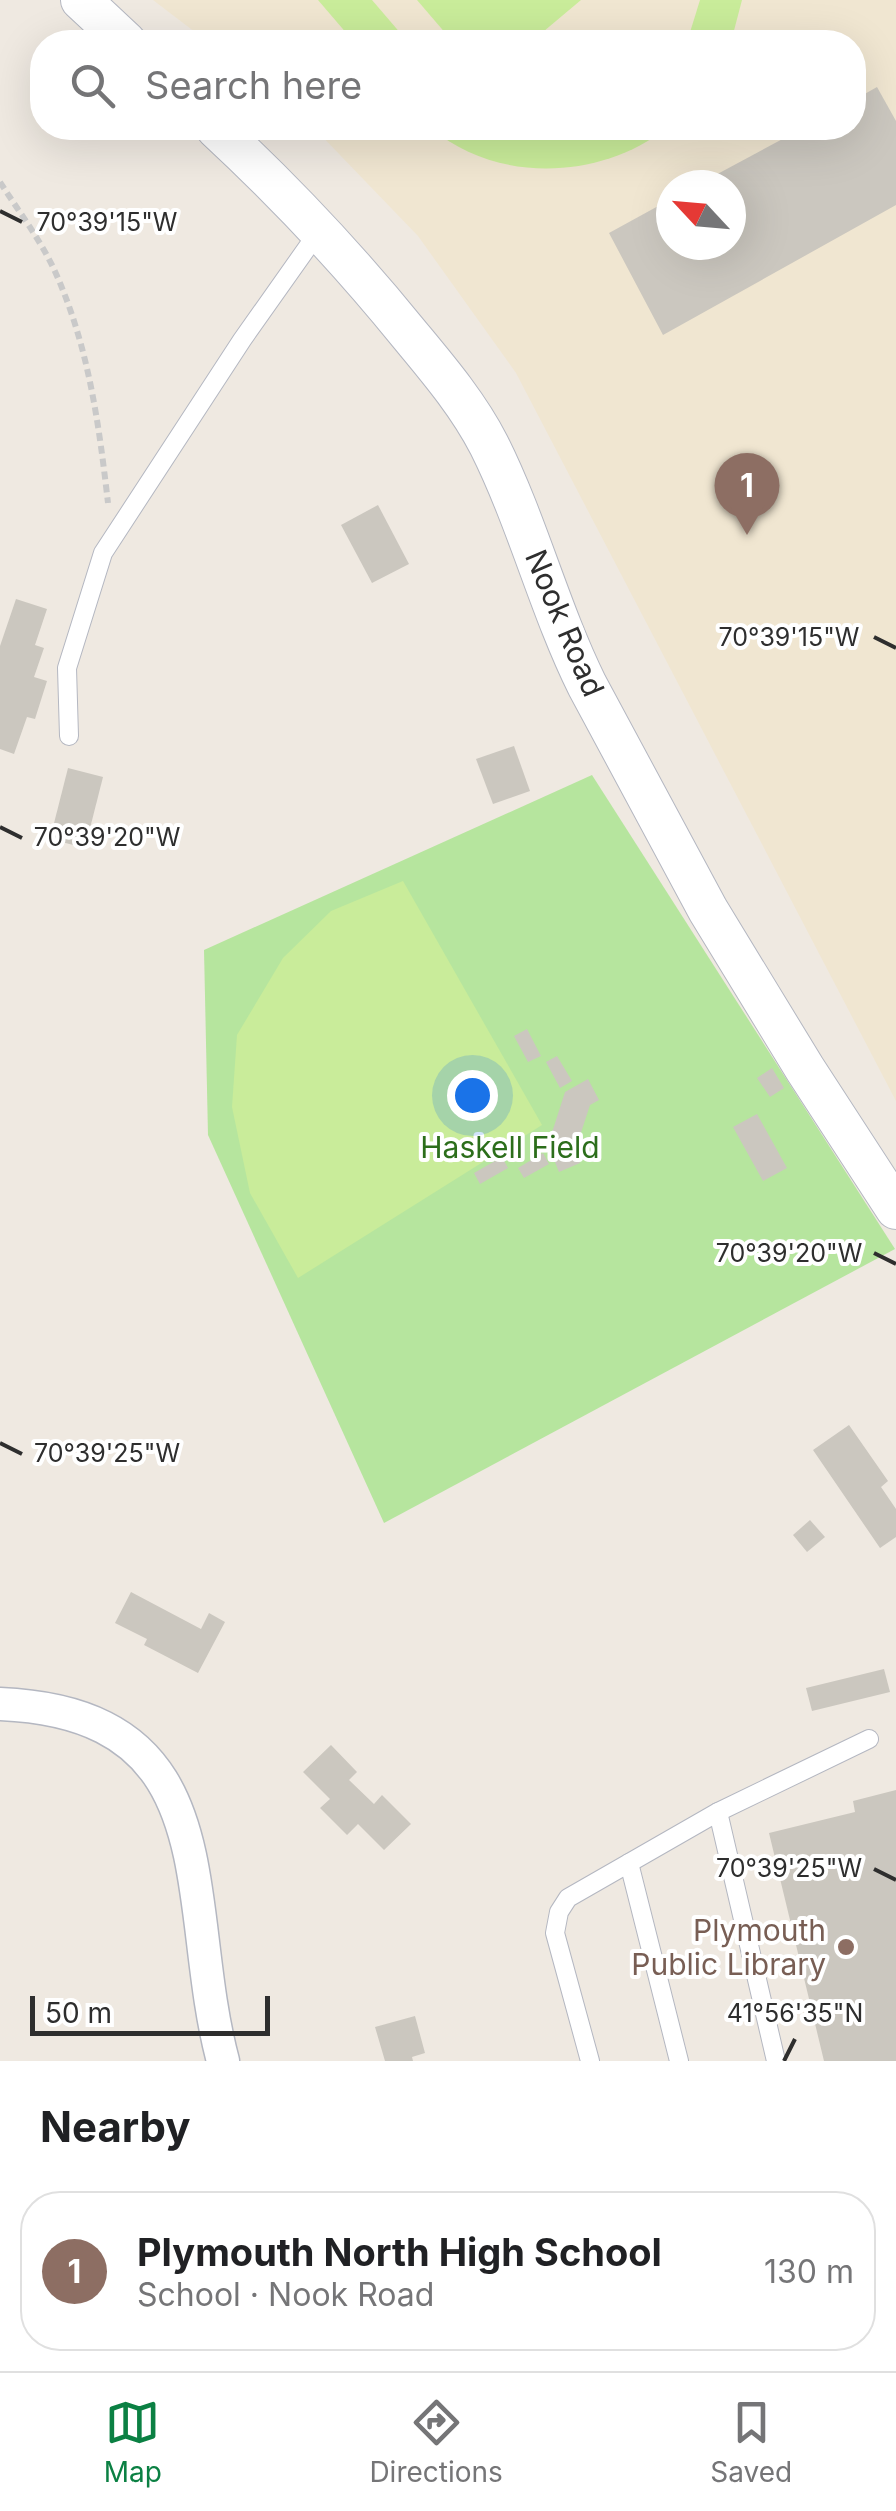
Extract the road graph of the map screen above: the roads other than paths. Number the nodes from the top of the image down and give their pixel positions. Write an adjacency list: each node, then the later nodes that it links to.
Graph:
1 (82, 0): 2 (street)
2 (113, 30)
3 (228, 140): 4 (street, Nook Road)
4 (320, 231): 5 (lane); 6 (street, Nook Road)
5 (69, 736)
6 (896, 1209)
7 (0, 1704): 11 (street)
8 (868, 1739): 9 (lane)
9 (718, 1812): 10 (lane); 14 (lane)
10 (630, 1863): 12 (lane); 13 (lane)
11 (224, 2061)
12 (590, 2061)
13 (678, 2061)
14 (776, 2061)

